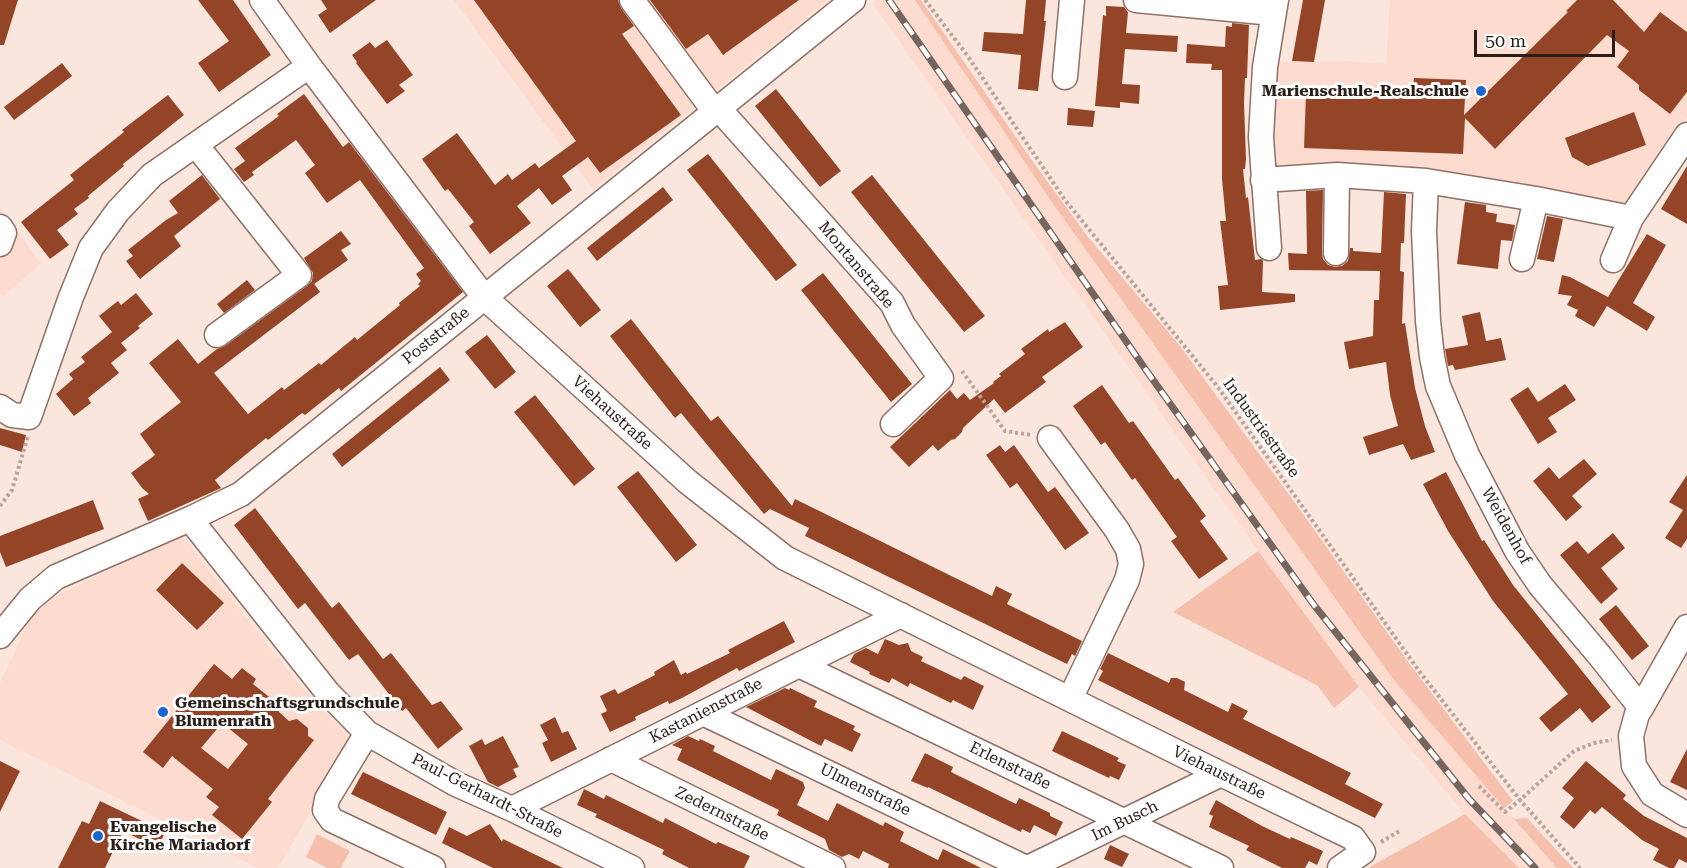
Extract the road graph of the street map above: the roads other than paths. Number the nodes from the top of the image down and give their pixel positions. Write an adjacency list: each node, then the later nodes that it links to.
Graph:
1 (262, 0): 7 (street, Viehaustraße)
2 (632, 0): 9 (street, Montanstraße)
3 (853, 0): 9 (street, Poststraße)
4 (1072, 0): 8 (street)
5 (1136, 0): 6 (street)
6 (1274, 7): 13 (street)
7 (309, 66): 11 (street); 23 (street, Viehaustraße)
8 (1065, 77)
9 (717, 110): 23 (street, Poststraße); 26 (street, Montanstraße)
10 (1687, 135): 16 (street)
11 (196, 145): 24 (street); 25 (street)
12 (1337, 176): 13 (street); 14 (street); 20 (street)
13 (1263, 180): 19 (street)
14 (1426, 181): 15 (street); 34 (street, Weidenhof)
15 (1536, 199): 16 (street); 21 (street)
16 (1631, 218): 22 (street)
17 (0, 227): 18 (street)
18 (0, 244)
19 (1269, 248)
20 (1336, 253)
21 (1522, 259)
22 (1613, 260)
23 (484, 297): 28 (street, Poststraße); 29 (street, Viehaustraße)
24 (217, 335)
25 (0, 407)
26 (892, 424)
27 (1050, 438): 33 (street)
28 (190, 519): 30 (street, Poststraße); 36 (street, Paul-Gerhardt-Straße)
29 (901, 615): 32 (street, Kastanienstraße); 33 (street, Viehaustraße)
30 (3, 621)
31 (1687, 627): 34 (street)
32 (799, 664): 35 (street, Kastanienstraße); 41 (street, Erlenstraße)
33 (1070, 699): 38 (street, Viehaustraße)
34 (1641, 708): 40 (street)
35 (703, 713): 37 (street, Kastanienstraße); 45 (street, Ulmenstraße)
36 (367, 733): 39 (street, Paul-Gerhardt-Straße); 42 (street)
37 (610, 759): 39 (street, Kastanienstraße); 44 (street, Zedernstraße)
38 (1221, 774): 41 (street, Im Busch); 47 (street, Viehaustraße)
39 (512, 809): 43 (street, Paul-Gerhardt-Straße)
40 (1687, 815)
41 (1125, 821): 45 (street, Im Busch); 46 (street, Erlenstraße)
42 (433, 868)
43 (632, 868)
44 (833, 868)
45 (1027, 868)
46 (1221, 868)
47 (1340, 868)

